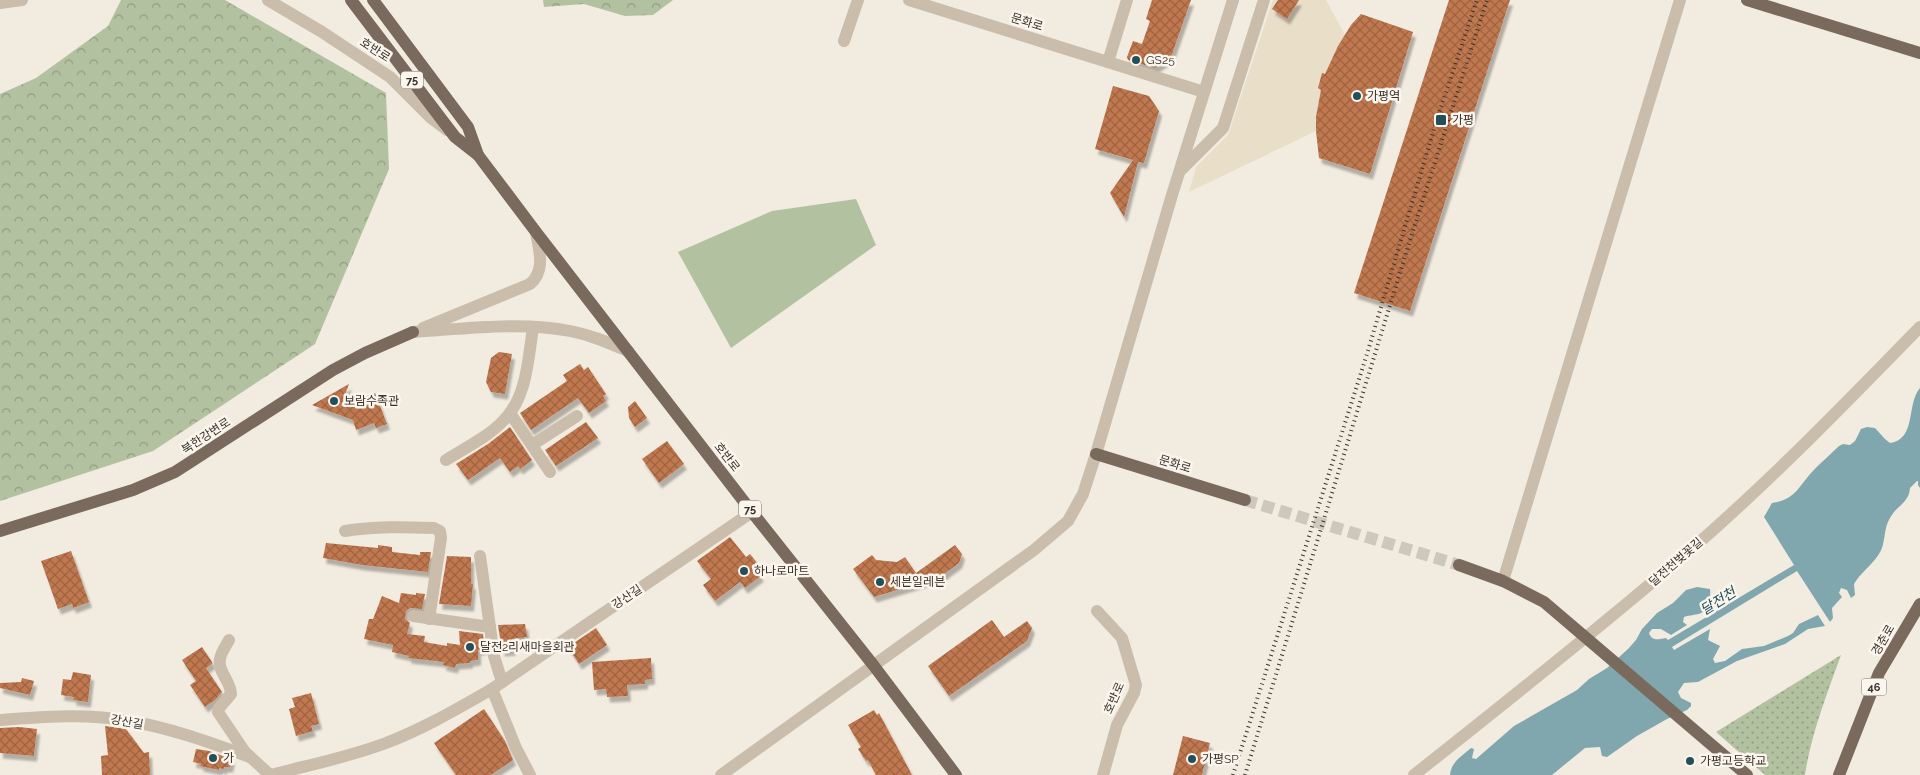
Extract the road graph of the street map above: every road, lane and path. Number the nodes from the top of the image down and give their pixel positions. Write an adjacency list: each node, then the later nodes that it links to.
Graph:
1 (22, 0): 12 (street)
2 (268, 0): 18 (street, 호반로)
3 (351, 0): 18 (main road, 호반로 / 75)
4 (373, 0): 19 (main road, 호반로 / 75)
5 (858, 0): 14 (street)
6 (910, 0): 13 (street, 문화로)
7 (1127, 0): 16 (street)
8 (1233, 0): 17 (street)
9 (1264, 0): 20 (street)
10 (1680, 0): 38 (street)
11 (1747, 0): 15 (main road)
12 (0, 3)
13 (939, 4): 16 (street, 문화로)
14 (844, 41)
15 (1920, 53)
16 (1108, 62): 17 (street, 문화로)
17 (1204, 92): 20 (street)
18 (456, 137): 19 (main road, 호반로 / 75)
19 (478, 155): 21 (main road, 호반로 / 75)
20 (1179, 172): 29 (street)
21 (536, 232): 24 (street); 25 (main road, 호반로 / 75)
22 (533, 328): 24 (street); 25 (street); 26 (street)
23 (1920, 328): 54 (street, 달전천벚꽃길)
24 (412, 332): 34 (main road, 북한강변로)
25 (628, 351): 33 (main road, 호반로 / 75)
26 (510, 413): 28 (street); 30 (street)
27 (577, 416): 28 (street)
28 (532, 446): 31 (street)
29 (1096, 454): 32 (main road, 문화로); 45 (street)
30 (446, 460)
31 (550, 472)
32 (1245, 500)
33 (752, 512): 45 (main road, 호반로 / 75); 46 (street, 강산길)
34 (0, 531)
35 (345, 531): 42 (street)
36 (480, 556): 43 (street)
37 (1460, 565): 38 (main road)
38 (1503, 581): 55 (main road)
39 (1920, 604): 56 (main road, 경춘로 / 46)
40 (1098, 612): 53 (street, 호반로)
41 (413, 616): 42 (street)
42 (429, 619): 43 (street)
43 (490, 627): 46 (street)
44 (229, 640): 48 (street, 강산길)
45 (874, 666): 51 (street); 52 (main road, 호반로 / 75)
46 (497, 685): 49 (street, 강산길); 50 (street)
47 (0, 720): 48 (street, 강산길)
48 (250, 757): 49 (street, 강산길)
49 (270, 775)
50 (530, 775)
51 (721, 775)
52 (956, 775)
53 (1102, 775)
54 (1414, 775)
55 (1747, 775)
56 (1839, 775)

